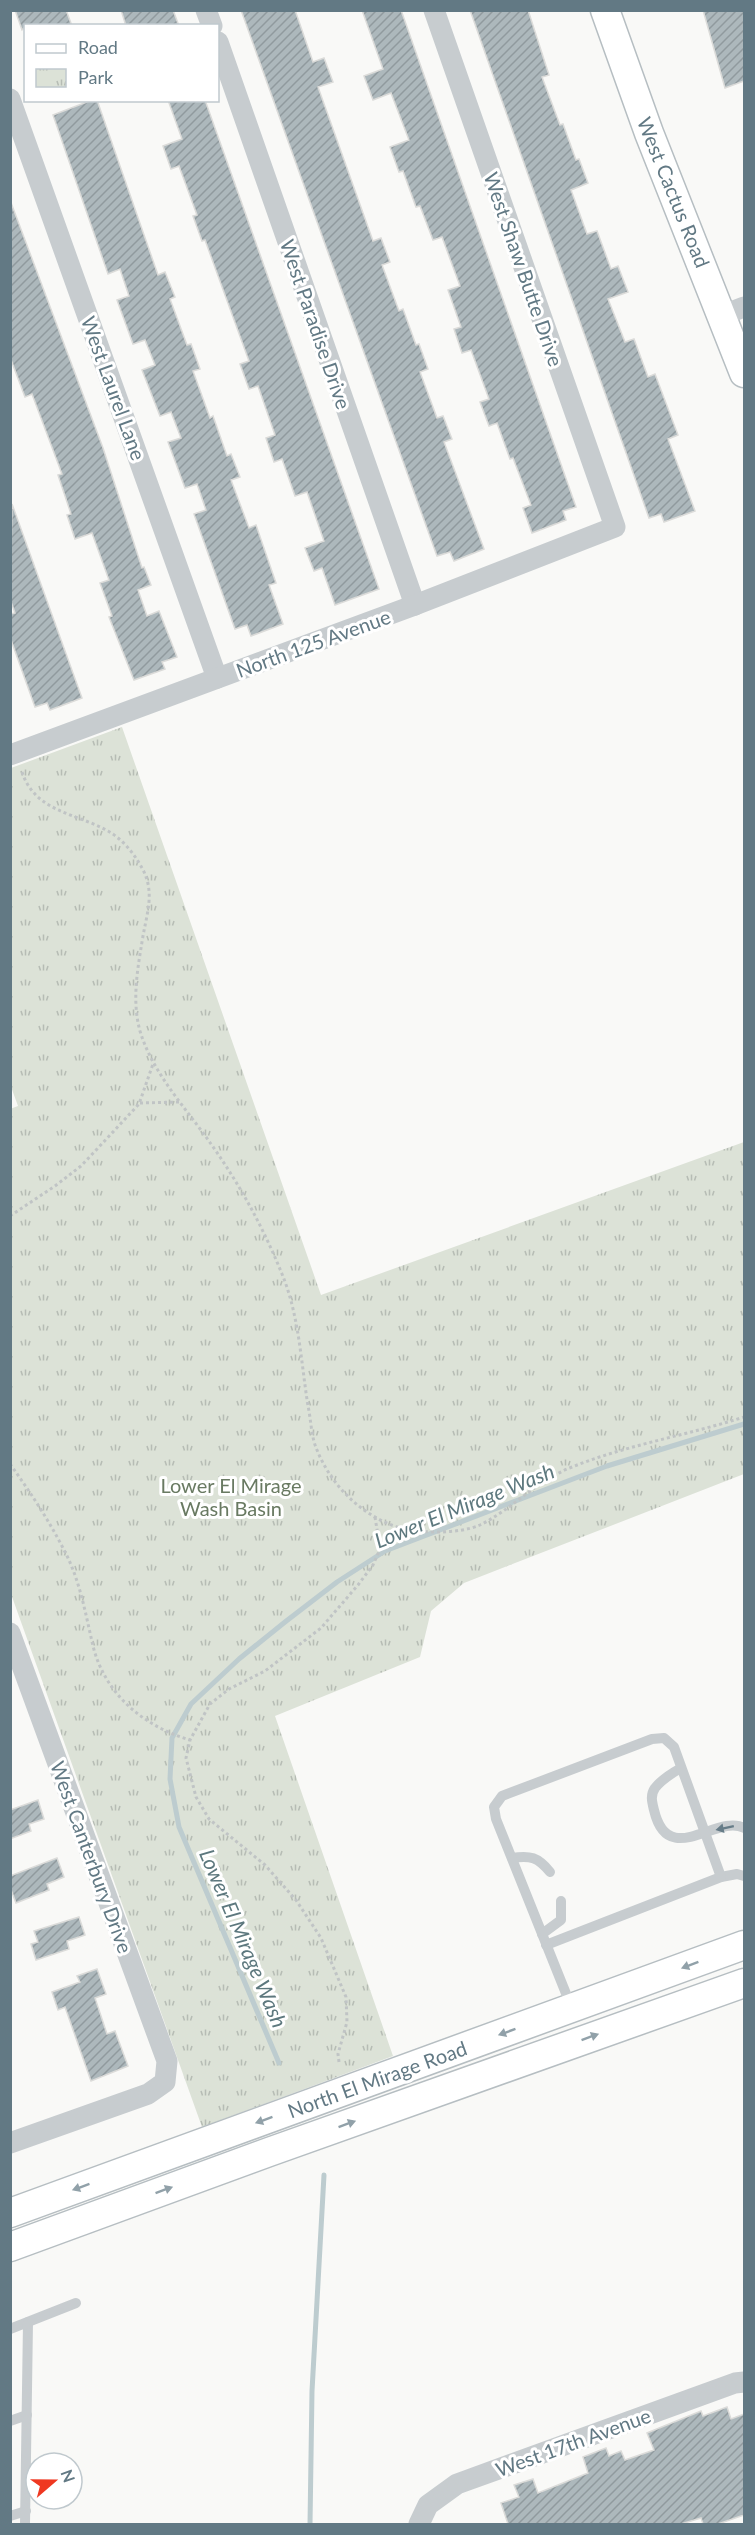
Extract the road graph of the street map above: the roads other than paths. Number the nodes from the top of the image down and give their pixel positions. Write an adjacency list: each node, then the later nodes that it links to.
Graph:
1 (434, 10): 7 (street, West Shaw Butte Drive)
2 (605, 10): 5 (main road, West Cactus Road)
3 (219, 45): 8 (street, West Paradise Drive)
4 (10, 99): 9 (street, West Laurel Lane)
5 (734, 311): 6 (main road, West Cactus Road)
6 (744, 373)
7 (615, 527): 8 (street, North 125 Avenue)
8 (415, 605): 9 (street, North 125 Avenue)
9 (217, 678): 10 (street, North 125 Avenue)
10 (12, 748)
11 (10, 1634): 24 (street, West Canterbury Drive)
12 (681, 1768): 14 (lane); 14 (lane); 15 (lane)
13 (744, 1828): 14 (lane, one-way to 14)
14 (705, 1834): 18 (lane)
15 (512, 1858): 16 (lane); 20 (lane)
16 (550, 1872)
17 (744, 1876): 18 (lane)
18 (721, 1877): 20 (lane)
19 (561, 1901): 20 (lane)
20 (544, 1939): 23 (lane)
21 (744, 1945): 23 (main road, North El Mirage Road, one-way to 23)
22 (744, 1983): 26 (main road, North El Mirage Road, one-way to 22)
23 (572, 2009): 25 (main road, North El Mirage Road, one-way to 25)
24 (10, 2143)
25 (10, 2213)
26 (10, 2247)
27 (76, 2303): 28 (lane)
28 (28, 2322): 29 (lane); 31 (lane)
29 (10, 2329)
30 (744, 2382): 37 (street, West 17th Avenue)
31 (27, 2415): 32 (lane); 33 (lane)
32 (10, 2421)
33 (27, 2451)
34 (26, 2511): 35 (lane); 36 (lane)
35 (10, 2516)
36 (25, 2524)
37 (419, 2524)

